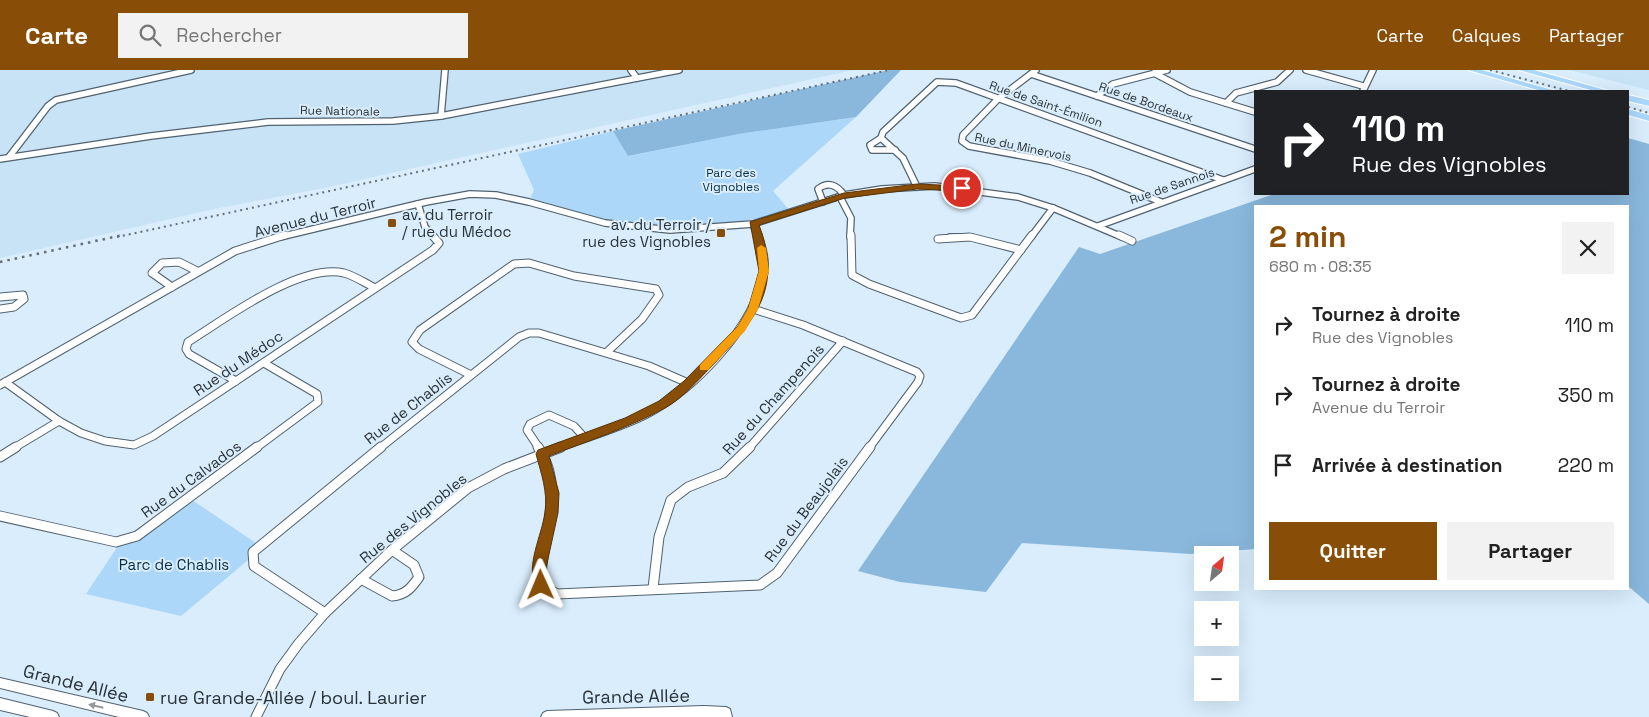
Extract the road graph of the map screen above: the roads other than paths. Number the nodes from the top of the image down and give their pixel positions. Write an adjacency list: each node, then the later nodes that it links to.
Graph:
1 (191, 70): 31 (street)
2 (445, 70): 26 (street)
3 (631, 70): 14 (street)
4 (678, 70): 14 (street, Rue Nationale)
5 (1167, 70): 13 (street)
6 (1290, 70): 22 (street)
7 (1306, 70): 15 (street)
8 (1373, 70): 15 (street)
9 (1472, 70): 16 (highway)
10 (1523, 70): 17 (highway)
11 (1532, 70): 18 (highway)
12 (1033, 72): 19 (street, Rue de Bordeaux); 20 (street)
13 (1154, 73): 19 (street); 22 (street)
14 (637, 78): 26 (street, Rue Nationale)
15 (1363, 88)
16 (1547, 90)
17 (1600, 90)
18 (1601, 90)
19 (1097, 96): 29 (street, Rue de Bordeaux)
20 (998, 98): 28 (street, Rue de Saint-Émilion); 34 (street, Rue de Saint-Émilion); 38 (street, Rue du Minervois)
21 (1629, 98): 23 (highway)
22 (1226, 103): 24 (street)
23 (1649, 103)
24 (1254, 112)
25 (1629, 112): 27 (highway)
26 (441, 116): 31 (street, Rue Nationale)
27 (1649, 118)
28 (881, 138): 30 (street); 30 (street)
29 (1254, 149)
30 (896, 150): 35 (street)
31 (9, 157): 32 (street, Rue Nationale)
32 (0, 159)
33 (1254, 169): 34 (street, Rue de Sannois)
34 (1223, 180): 38 (street, Rue de Sannois)
35 (917, 187): 36 (street, Avenue du Terroir); 40 (street, Avenue du Terroir)
36 (842, 196): 37 (street, Avenue du Terroir); 37 (street); 45 (street)
37 (823, 202): 41 (street, Avenue du Terroir)
38 (1161, 202): 42 (street, Rue de Sannois)
39 (418, 204): 41 (street, Avenue du Terroir); 46 (street, Avenue du Terroir); 48 (street, Rue du Médoc)
40 (1053, 208): 42 (street, Avenue du Terroir); 45 (street)
41 (753, 224): 50 (street, Rue des Vignobles)
42 (1098, 226): 44 (street, Avenue du Terroir)
43 (938, 239): 45 (street)
44 (1132, 241)
45 (1020, 250)
46 (197, 271): 47 (street, Avenue du Terroir); 47 (street)
47 (172, 286): 57 (street, Avenue du Terroir)
48 (375, 288): 54 (street, Rue du Médoc); 56 (street)
49 (0, 297): 51 (street)
50 (753, 309): 52 (street, Rue du Beaujolais); 58 (street, Rue des Vignobles)
51 (0, 310)
52 (843, 341): 66 (street, Rue du Champenois); 66 (street, Rue du Beaujolais)
53 (607, 352): 55 (street, Rue de Chablis); 55 (street); 58 (street, Rue de Chablis)
54 (264, 363): 56 (street, Rue du Médoc); 63 (street, Rue du Calvados)
55 (471, 375): 67 (street, Rue de Chablis)
56 (236, 381): 59 (street, Rue du Médoc)
57 (3, 383): 59 (street, Rue du Médoc)
58 (688, 383): 60 (street, Rue des Vignobles)
59 (59, 421): 62 (street)
60 (584, 437): 61 (street, Rue des Vignobles); 61 (street)
61 (542, 454): 64 (street, Rue des Vignobles); 66 (street, Rue du Beaujolais)
62 (0, 457)
63 (0, 516)
64 (392, 550): 65 (street, Rue des Vignobles); 65 (street)
65 (361, 579): 67 (street, Rue des Vignobles)
66 (653, 588)
67 (325, 613): 73 (street, Rue des Vignobles)
68 (0, 683): 72 (street, Grande Allée, one-way to 68)
69 (0, 704): 71 (street)
70 (726, 715): 74 (street, Grande Allée)
71 (53, 717)
72 (143, 717)
73 (256, 717)
74 (547, 717)

